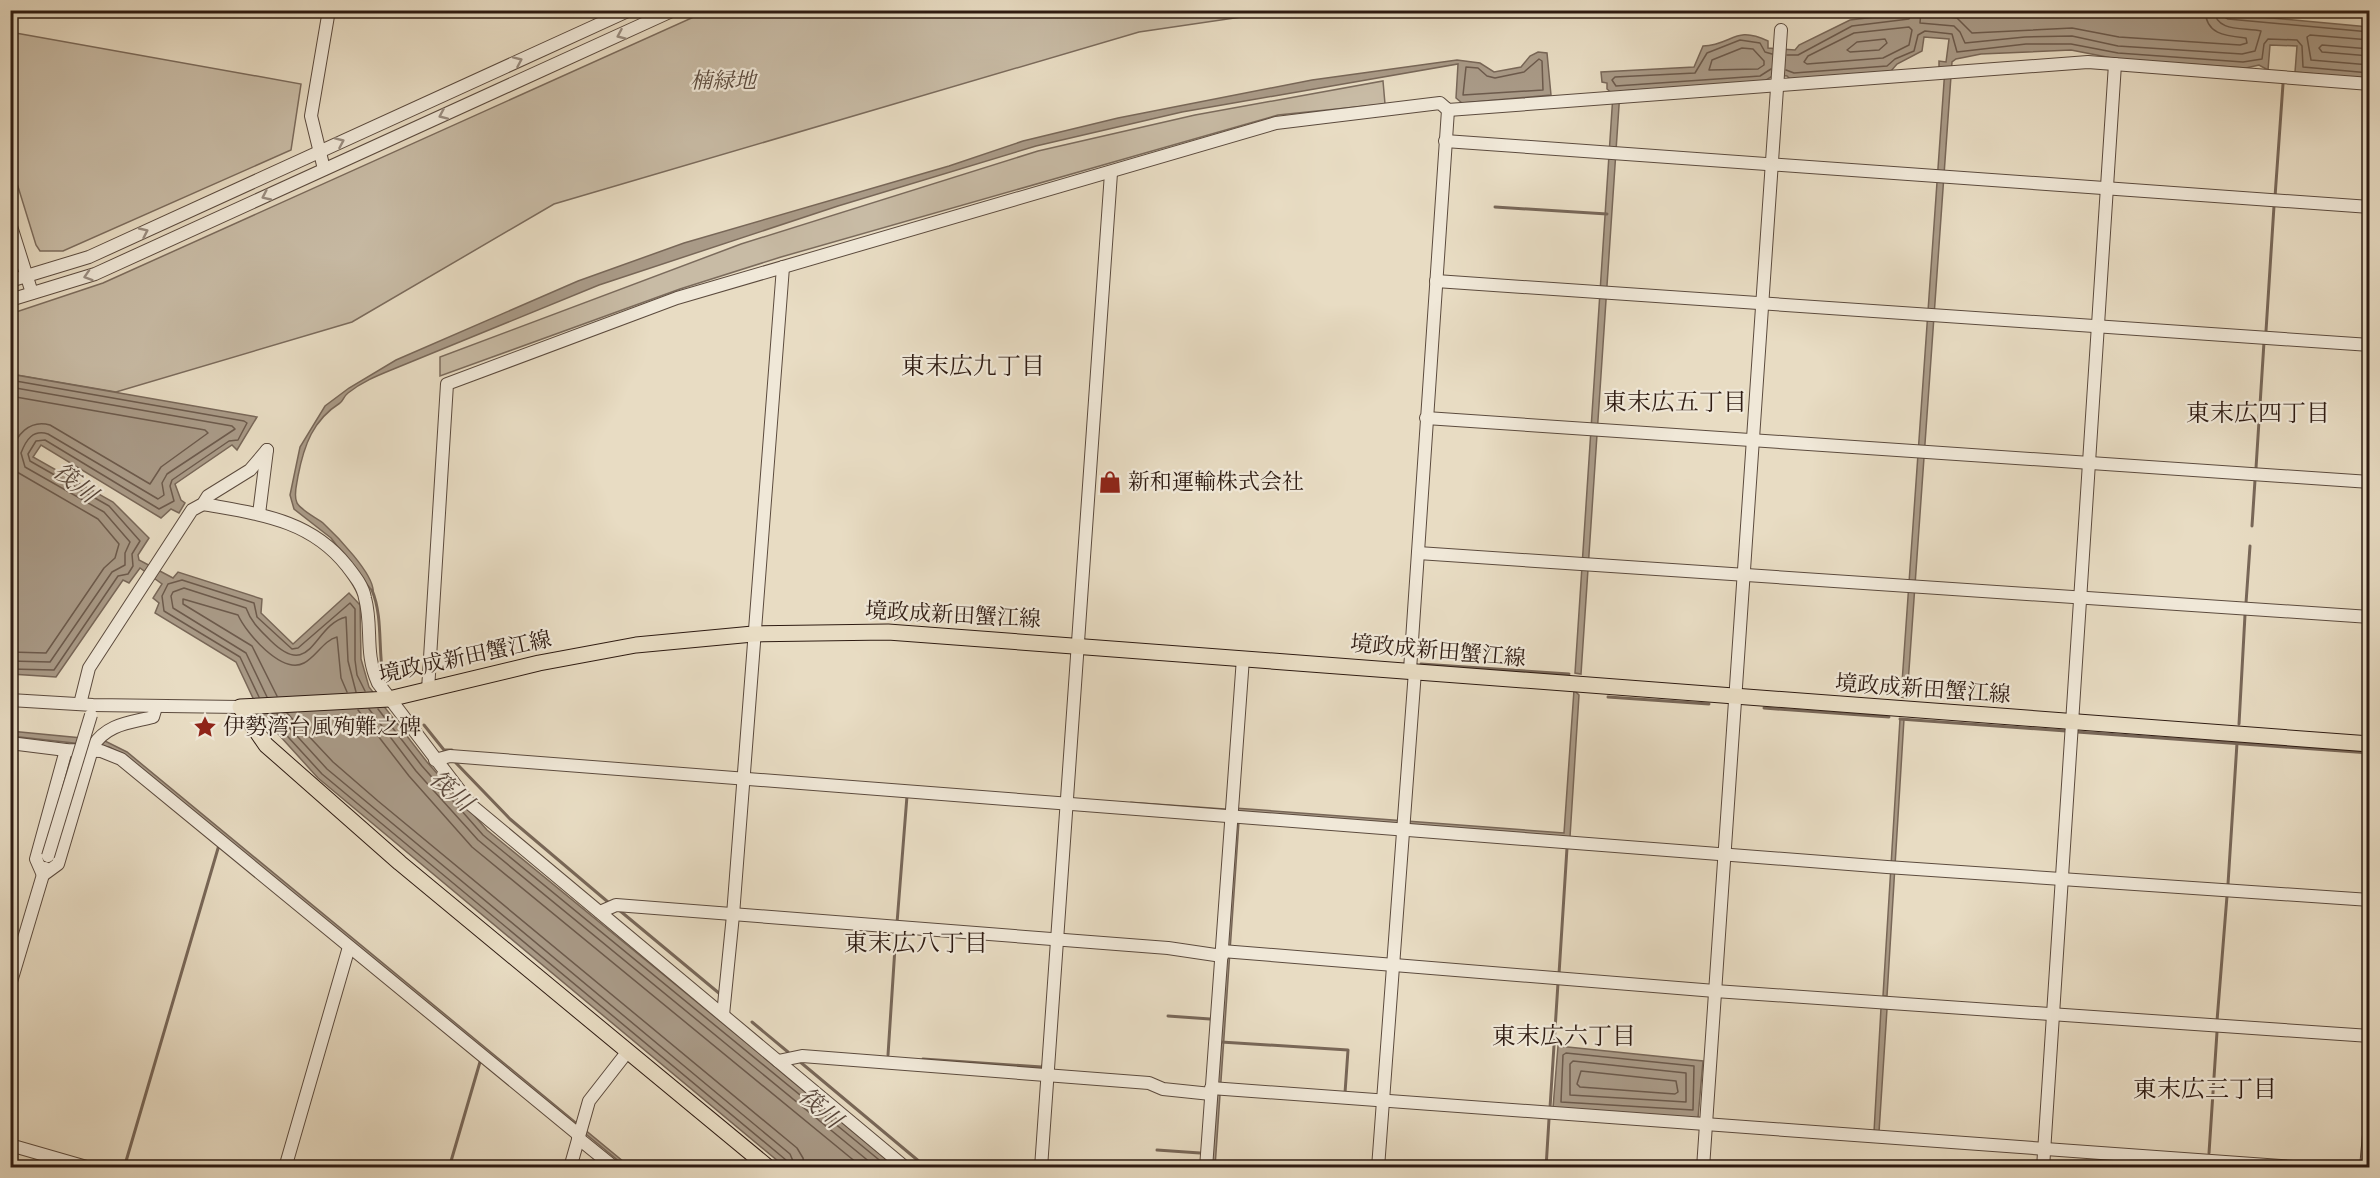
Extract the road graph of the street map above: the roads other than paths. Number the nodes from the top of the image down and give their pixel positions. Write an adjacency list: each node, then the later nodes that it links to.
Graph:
1 (330, 10): 10 (street)
2 (630, 10): 10 (street, one-way to 2)
3 (667, 12): 12 (street, one-way to 12)
4 (1781, 34): 6 (street)
5 (2115, 64): 6 (street); 7 (street); 14 (street)
6 (1778, 82): 8 (street); 11 (street)
7 (2370, 84)
8 (1448, 110): 9 (street); 13 (street)
9 (1445, 141): 11 (street); 20 (street)
10 (320, 151): 12 (street); 18 (street, one-way to 10)
11 (1773, 165): 14 (street); 23 (street)
12 (324, 169): 21 (street, one-way to 21)
13 (1111, 172): 17 (street); 37 (street)
14 (2107, 188): 15 (street); 24 (street)
15 (2370, 207)
16 (10, 223): 18 (street)
17 (783, 267): 36 (street); 40 (street)
18 (27, 276): 19 (street); 21 (street)
19 (10, 281)
20 (1436, 281): 23 (street); 26 (street)
21 (32, 293): 22 (street)
22 (10, 300)
23 (1763, 304): 24 (street); 27 (street)
24 (2098, 326): 25 (street); 28 (street)
25 (2370, 345)
26 (1426, 418): 27 (street); 32 (street)
27 (1753, 440): 28 (street); 33 (street)
28 (2089, 461): 29 (street); 34 (street)
29 (2370, 482)
30 (203, 504): 31 (street); 31 (street); 44 (street)
31 (259, 514): 42 (street)
32 (1418, 553): 33 (street); 39 (street)
33 (1744, 574): 34 (street); 41 (street)
34 (2080, 597): 35 (street); 48 (street)
35 (2370, 617)
36 (753, 634): 37 (main road, 境政成新田蟹江線); 40 (main road, 境政成新田蟹江線); 54 (street)
37 (1078, 645): 38 (main road, 境政成新田蟹江線); 55 (street)
38 (1243, 658): 39 (main road, 境政成新田蟹江線); 56 (street)
39 (1413, 671): 41 (main road, 境政成新田蟹江線); 57 (street)
40 (428, 690): 42 (main road, 境政成新田蟹江線)
41 (1736, 698): 48 (main road, 境政成新田蟹江線); 58 (street)
42 (389, 699): 46 (main road, 境政成新田蟹江線); 53 (street)
43 (10, 700): 44 (street)
44 (80, 704): 47 (street)
45 (156, 707): 46 (street); 47 (street); 51 (street)
46 (245, 707): 73 (main road)
47 (92, 710): 59 (street, bridge)
48 (2073, 722): 50 (main road, 境政成新田蟹江線); 60 (street)
49 (10, 743): 52 (street)
50 (2370, 744)
51 (94, 745): 52 (street); 59 (street); 65 (street)
52 (66, 750): 59 (street)
53 (435, 760): 54 (street); 62 (street)
54 (743, 779): 55 (street); 63 (street)
55 (1067, 804): 56 (street); 64 (street)
56 (1231, 816): 57 (street); 66 (street)
57 (1404, 825): 58 (street); 67 (street)
58 (1725, 854): 60 (street); 69 (street)
59 (43, 875): 68 (street)
60 (2062, 879): 61 (street); 70 (street)
61 (2370, 900)
62 (600, 912): 63 (street); 71 (street)
63 (733, 915): 64 (street); 71 (street)
64 (1057, 939): 66 (street); 75 (street)
65 (349, 947): 80 (street); 84 (street)
66 (1225, 953): 67 (street); 76 (street)
67 (1394, 964): 69 (street); 77 (street)
68 (10, 985)
69 (1715, 991): 70 (street); 79 (street)
70 (2052, 1014): 72 (street); 82 (street)
71 (723, 1015): 74 (street)
72 (2370, 1036)
73 (628, 1051): 80 (street); 87 (main road)
74 (778, 1061): 75 (street); 88 (street)
75 (1047, 1075): 76 (street); 89 (street)
76 (1215, 1090): 77 (street); 90 (street)
77 (1383, 1101): 79 (street); 91 (street)
78 (2370, 1124): 95 (street)
79 (1705, 1126): 82 (street); 92 (street)
80 (580, 1133): 85 (street); 86 (street)
81 (10, 1145): 83 (street)
82 (2044, 1150): 93 (street); 94 (street)
83 (90, 1167)
84 (285, 1167)
85 (570, 1167)
86 (615, 1167)
87 (768, 1167)
88 (906, 1167)
89 (1041, 1167)
90 (1206, 1167)
91 (1378, 1167)
92 (1703, 1167)
93 (2043, 1167)
94 (2307, 1167)
95 (2366, 1167)

